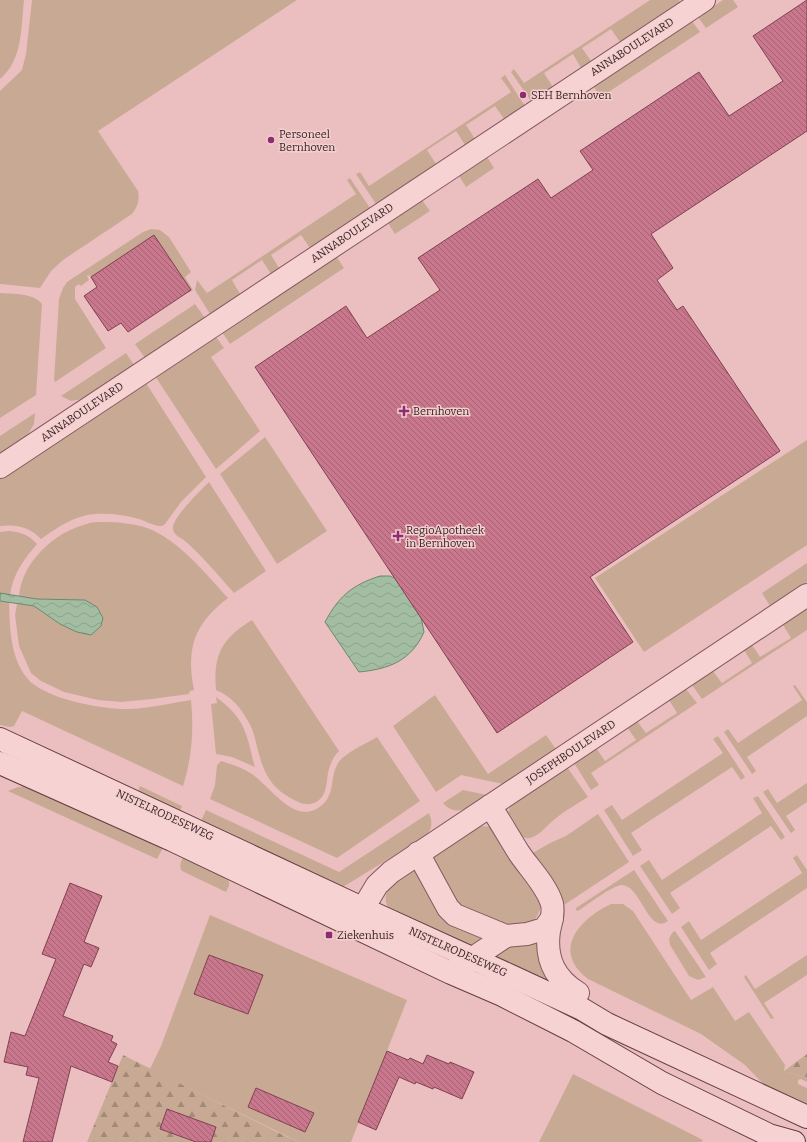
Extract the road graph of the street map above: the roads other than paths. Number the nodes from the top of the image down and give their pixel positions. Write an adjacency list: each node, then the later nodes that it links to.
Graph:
1 (704, 0): 2 (street, ANNABOULEVARD)
2 (0, 467)
3 (807, 595): 6 (street, JOSEPHBOULEVARD)
4 (6, 741): 5 (street); 8 (street, NISTELRODESEWEG)
5 (1, 766): 8 (street, NISTELRODESEWEG)
6 (490, 806): 7 (street, JOSEPHBOULEVARD); 9 (street)
7 (418, 854): 8 (street, JOSEPHBOULEVARD); 10 (street)
8 (357, 917): 11 (street, NISTELRODESEWEG); 12 (street, NISTELRODESEWEG)
9 (552, 918): 10 (street); 13 (street)
10 (506, 936): 11 (street)
11 (472, 959): 12 (street); 14 (street, NISTELRODESEWEG)
12 (451, 973): 15 (street, NISTELRODESEWEG)
13 (578, 993)
14 (807, 1117)
15 (773, 1138): 16 (street, NISTELRODESEWEG)
16 (794, 1142)

